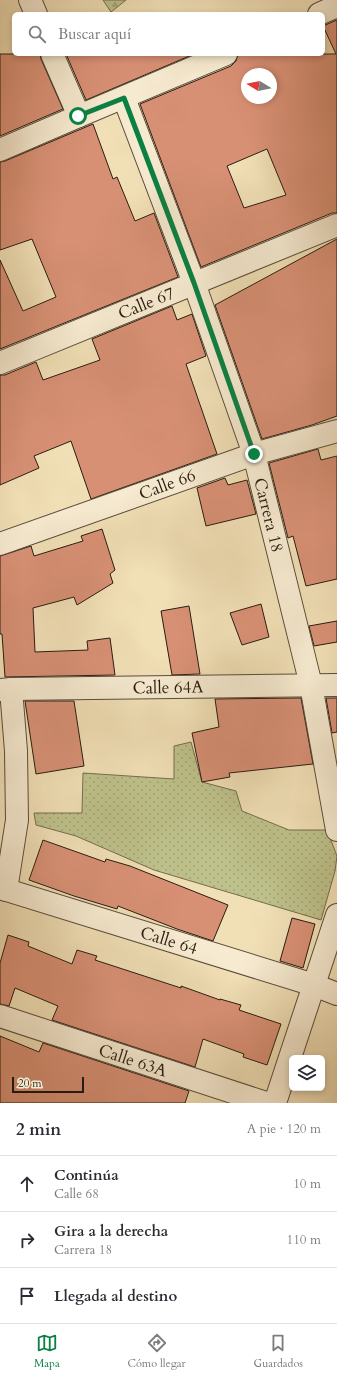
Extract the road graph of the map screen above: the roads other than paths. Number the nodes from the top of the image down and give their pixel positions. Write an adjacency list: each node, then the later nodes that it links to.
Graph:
1 (30, 0): 3 (street)
2 (337, 6): 4 (street)
3 (35, 12)
4 (324, 12)
5 (53, 56): 8 (street)
6 (221, 56): 7 (street)
7 (124, 98): 8 (street); 11 (street, Carrera 18)
8 (78, 116): 9 (street)
9 (0, 150)
10 (337, 225): 11 (street, Calle 67)
11 (194, 283): 12 (street, Calle 67); 14 (street, Carrera 18)
12 (0, 363)
13 (337, 431): 14 (street, Calle 66)
14 (254, 454): 15 (street, Calle 66); 16 (street, Carrera 18)
15 (0, 544)
16 (311, 685): 17 (street, Calle 64A); 18 (street, Calle 64A); 19 (street, Carrera 18)
17 (337, 685)
18 (6, 690): 20 (street)
19 (337, 830)
20 (3, 889): 22 (street, Calle 64)
21 (337, 915): 22 (street)
22 (314, 985): 23 (street, Calle 64); 26 (street)
23 (337, 994)
24 (0, 1016): 25 (street, Calle 63A)
25 (266, 1103)
26 (275, 1103)

